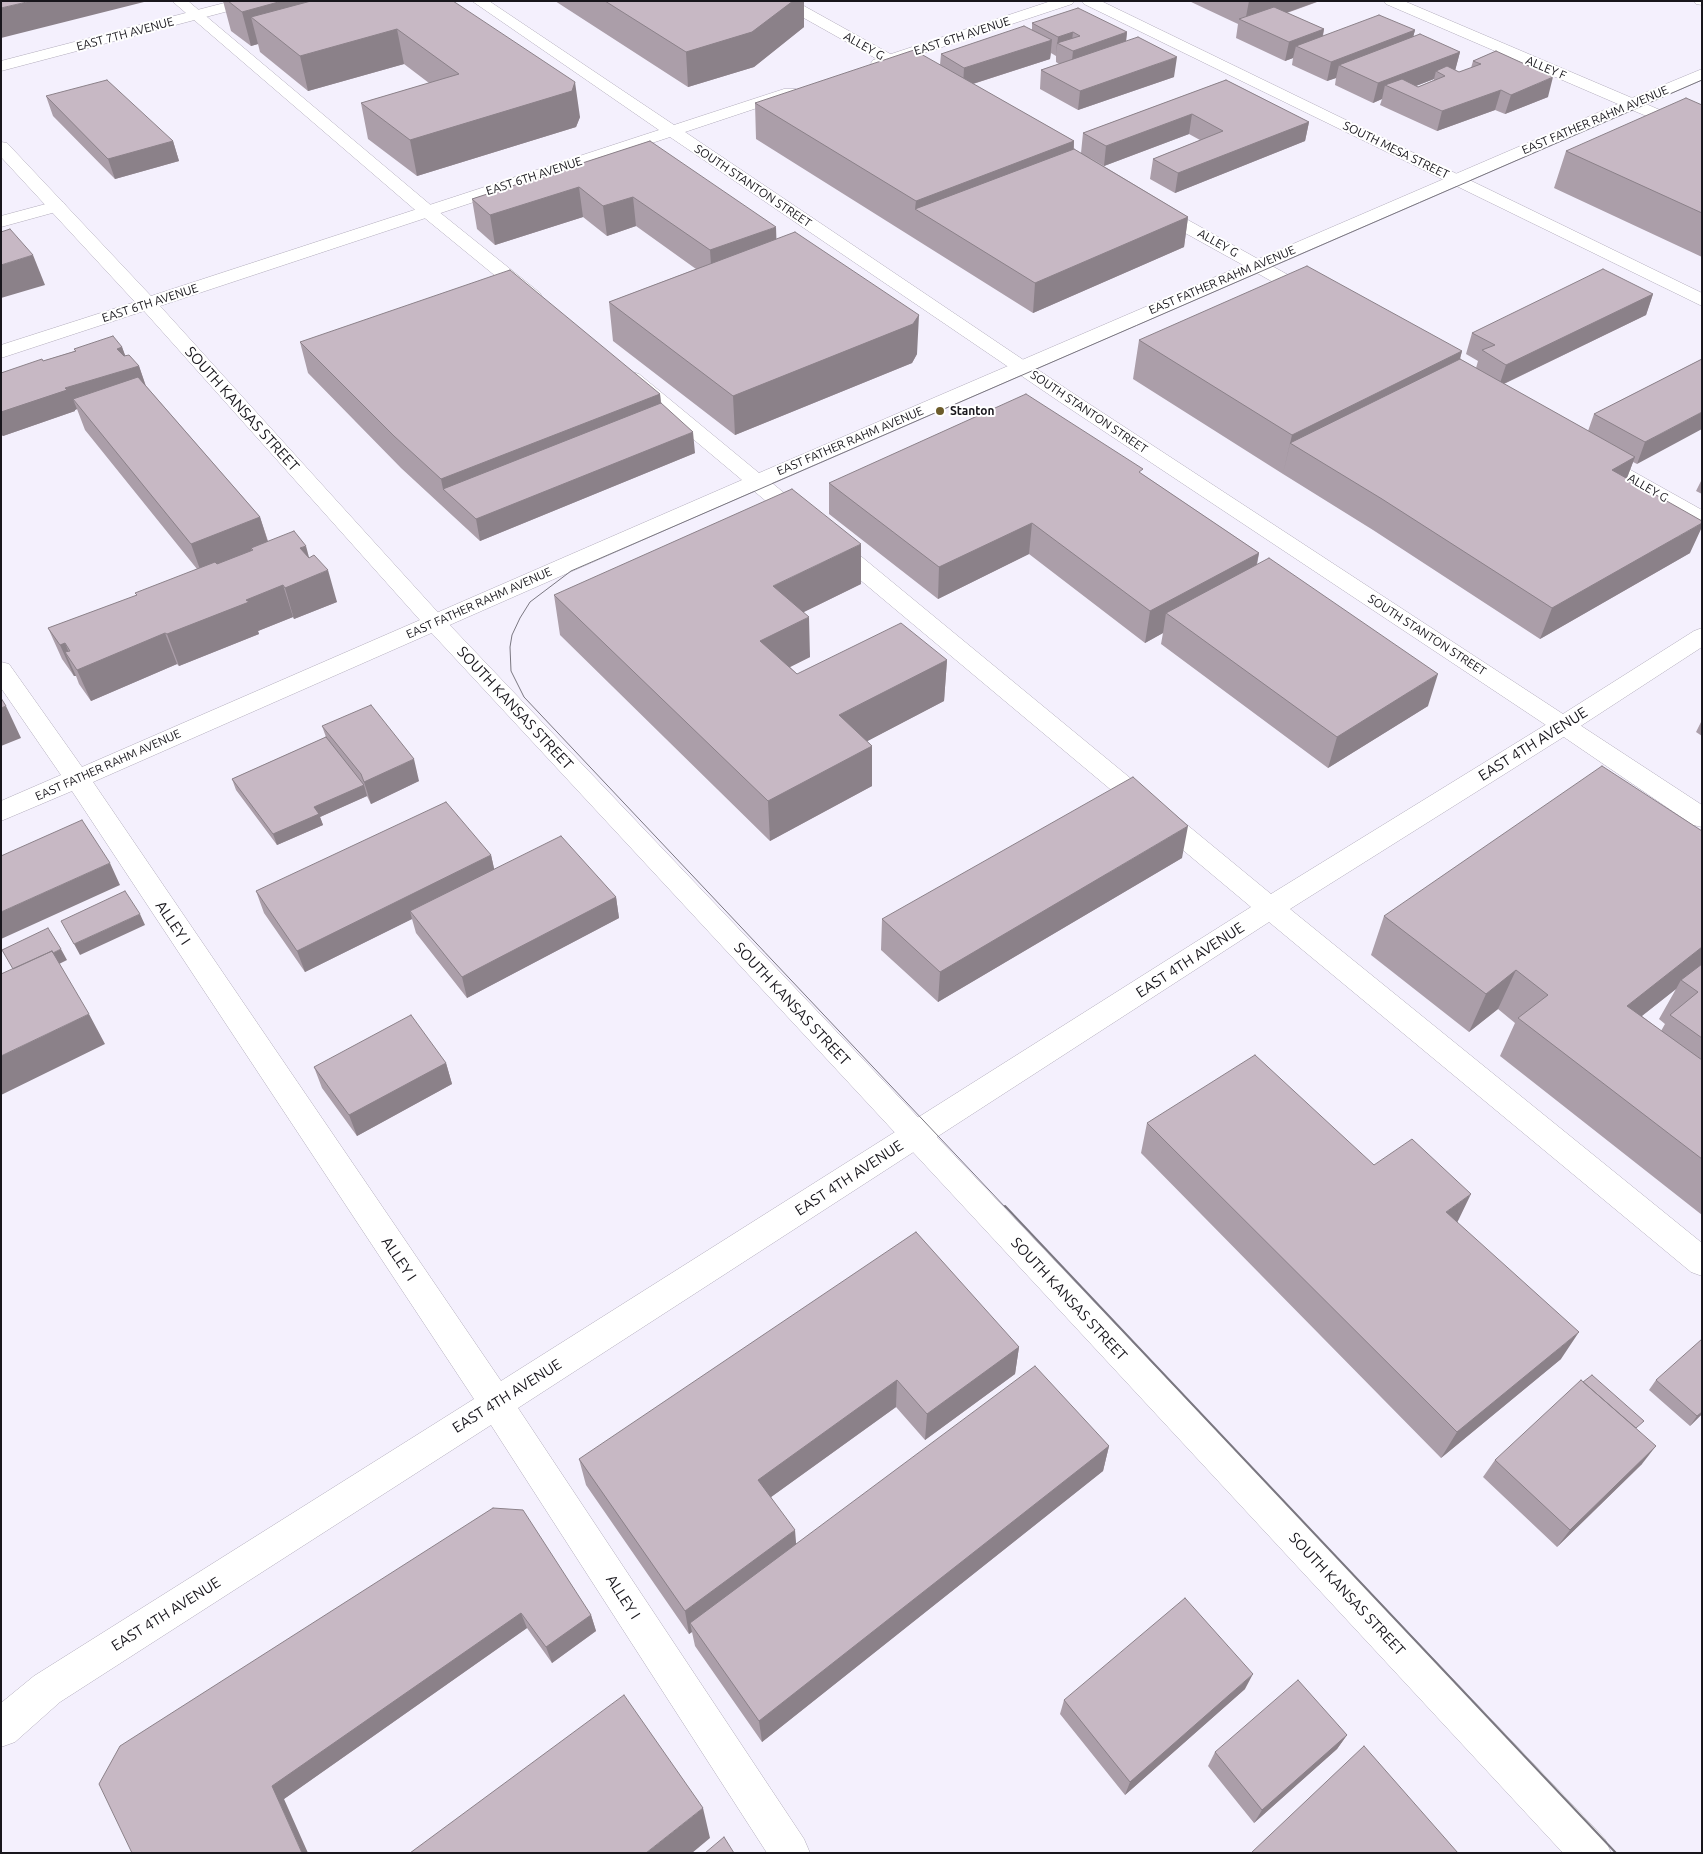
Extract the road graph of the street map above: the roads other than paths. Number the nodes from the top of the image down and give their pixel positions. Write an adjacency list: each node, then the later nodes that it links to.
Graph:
1 (250, 1): 7 (main road, EAST 7TH AVENUE)
2 (479, 1): 15 (main road, SOUTH STANTON STREET)
3 (784, 1): 8 (main road, ALLEY G)
4 (1068, 1): 8 (main road, EAST 6TH AVENUE)
5 (1089, 1): 18 (main road, SOUTH MESA STREET)
6 (1391, 1): 14 (main road, ALLEY F)
7 (187, 8): 9 (main road, EAST 7TH AVENUE); 21 (main road)
8 (889, 60): 10 (main road, EAST 6TH AVENUE); 12 (main road, ALLEY G)
9 (1, 66)
10 (861, 69)
11 (1702, 74): 14 (main road, EAST FATHER RAHM AVENUE)
12 (929, 82)
13 (804, 88): 15 (main road, EAST 6TH AVENUE)
14 (1632, 104): 16 (main road, ALLEY F); 18 (main road, EAST FATHER RAHM AVENUE)
15 (672, 130): 21 (main road, EAST 6TH AVENUE); 30 (main road, SOUTH STANTON STREET)
16 (1702, 134)
17 (1, 147): 20 (main road, SOUTH KANSAS STREET)
18 (1457, 179): 23 (main road, EAST FATHER RAHM AVENUE); 24 (main road, SOUTH MESA STREET)
19 (1142, 201): 23 (main road, ALLEY G)
20 (56, 206): 22 (main road); 26 (main road, SOUTH KANSAS STREET)
21 (427, 211): 26 (main road, EAST 6TH AVENUE); 27 (main road)
22 (1, 222)
23 (1257, 265): 25 (main road, ALLEY G); 30 (main road, EAST FATHER RAHM AVENUE)
24 (1702, 300)
25 (1324, 303)
26 (148, 304): 28 (main road, EAST 6TH AVENUE); 34 (main road, SOUTH KANSAS STREET)
27 (552, 313)
28 (1, 352)
29 (613, 362): 32 (main road)
30 (1021, 367): 32 (main road, EAST FATHER RAHM AVENUE); 37 (main road, SOUTH STANTON STREET)
31 (1581, 450): 33 (main road, ALLEY G)
32 (758, 481): 34 (main road, EAST FATHER RAHM AVENUE); 41 (main road)
33 (1702, 519)
34 (435, 623): 38 (main road, EAST FATHER RAHM AVENUE); 42 (main road, SOUTH KANSAS STREET)
35 (1702, 636): 37 (main road, EAST 4TH AVENUE)
36 (1, 670): 38 (main road, ALLEY I)
37 (1564, 725): 40 (main road, SOUTH STANTON STREET); 41 (main road, EAST 4TH AVENUE)
38 (77, 779): 39 (main road, EAST FATHER RAHM AVENUE); 44 (main road, ALLEY I)
39 (1, 812)
40 (1702, 818)
41 (1270, 908): 42 (main road, EAST 4TH AVENUE); 43 (main road)
42 (915, 1136): 44 (main road, EAST 4TH AVENUE); 47 (main road, SOUTH KANSAS STREET)
43 (1702, 1262)
44 (496, 1403): 45 (main road, EAST 4TH AVENUE); 46 (main road, ALLEY I)
45 (1, 1728)
46 (790, 1853)
47 (1591, 1853)

